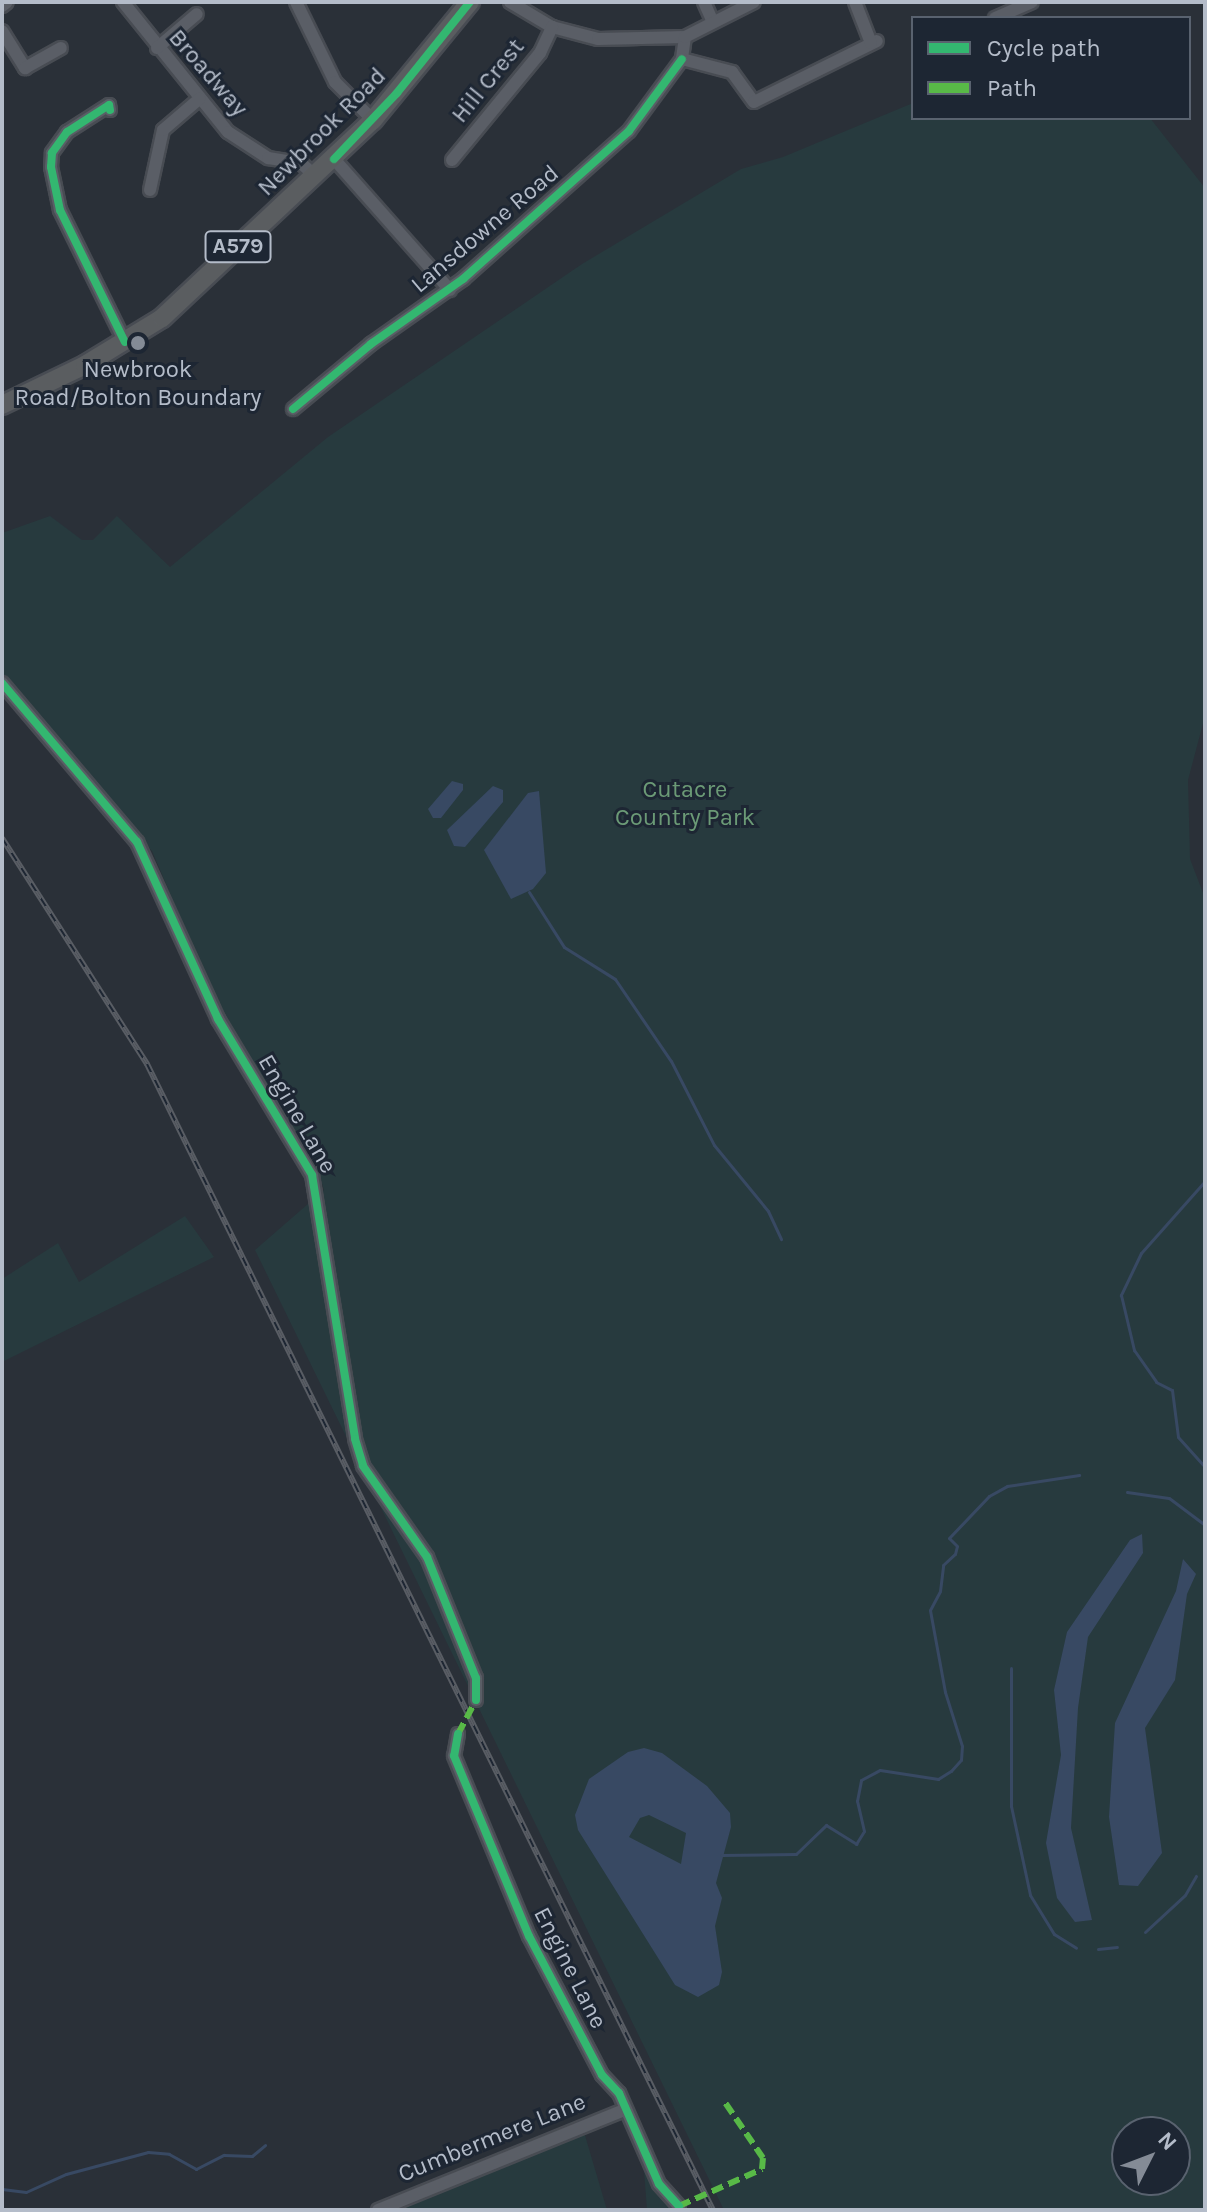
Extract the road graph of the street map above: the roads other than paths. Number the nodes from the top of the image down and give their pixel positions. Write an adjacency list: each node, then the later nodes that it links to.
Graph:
1 (7, 2): 10 (street)
2 (123, 2): 18 (street, Broadway)
3 (296, 2): 22 (street)
4 (470, 2): 22 (highway, Newbrook Road / A579)
5 (510, 2): 14 (street)
6 (704, 2): 13 (street)
7 (754, 2): 13 (street)
8 (1032, 2): 12 (street)
9 (858, 3): 19 (street)
10 (2, 6)
11 (196, 14): 18 (street)
12 (1000, 16)
13 (713, 22): 16 (street)
14 (552, 27): 16 (street); 24 (street, Hill Crest)
15 (2, 31): 17 (street)
16 (685, 37): 19 (street)
17 (61, 48)
18 (157, 48): 20 (street, Broadway)
19 (682, 59): 27 (street, Lansdowne Road)
20 (199, 99): 25 (street, Broadway); 26 (street)
21 (110, 110): 28 (street)
22 (373, 120): 23 (highway, Newbrook Road / A579)
23 (334, 159): 25 (highway, Newbrook Road / A579); 27 (street)
24 (452, 160)
25 (315, 176): 28 (highway, Newbrook Road / A579)
26 (148, 184)
27 (450, 290): 30 (street, Lansdowne Road)
28 (125, 342): 29 (highway, A579)
29 (2, 405)
30 (293, 409)
31 (2, 683): 32 (street, Engine Lane)
32 (476, 1700)
33 (458, 1734): 34 (street, Engine Lane)
34 (624, 2110): 35 (street, Engine Lane); 36 (street, Cumbermere Lane)
35 (679, 2206)
36 (378, 2210)

